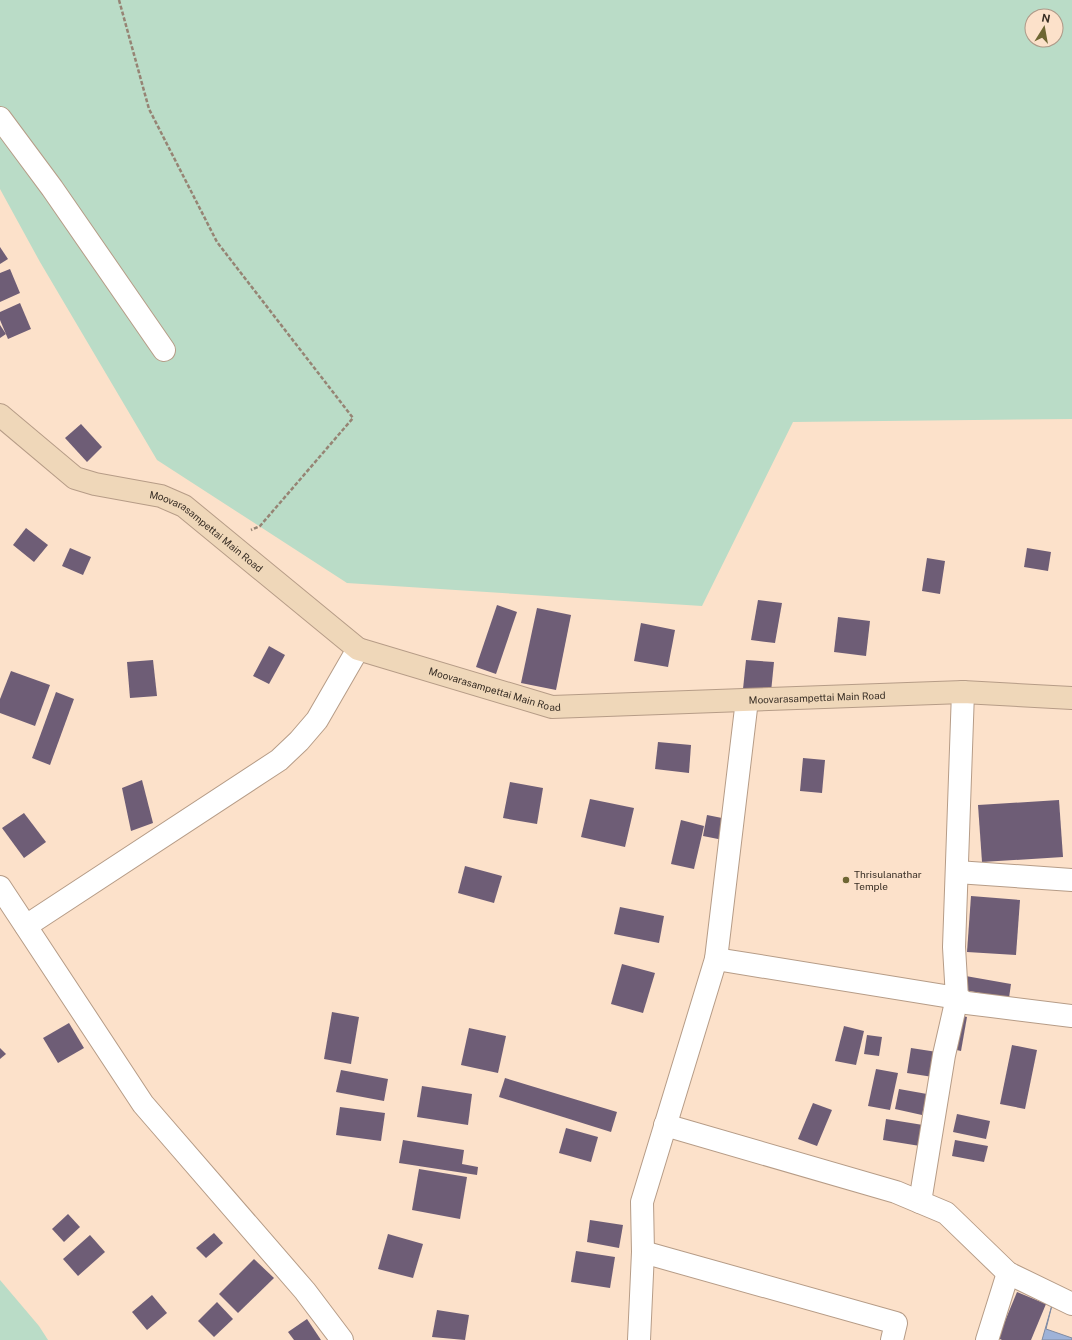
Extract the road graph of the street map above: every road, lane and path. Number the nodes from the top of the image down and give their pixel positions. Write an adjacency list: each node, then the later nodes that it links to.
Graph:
1 (119, 0): 5 (path)
2 (0, 118): 3 (street)
3 (164, 350)
4 (0, 415): 5 (street, Moovarasampettai Main Road)
5 (228, 542): 6 (street, Moovarasampettai Main Road)
6 (358, 649): 9 (street, Moovarasampettai Main Road); 13 (street)
7 (963, 692): 8 (street, Moovarasampettai Main Road); 9 (street, Moovarasampettai Main Road); 10 (street)
8 (1072, 698)
9 (747, 700): 14 (street)
10 (957, 872): 11 (street); 15 (street)
11 (1072, 880)
12 (0, 887): 13 (street)
13 (26, 926): 22 (street)
14 (716, 959): 15 (street); 17 (street)
15 (957, 998): 16 (street); 18 (street)
16 (1072, 1016)
17 (665, 1125): 18 (street); 19 (street)
18 (920, 1202): 20 (street)
19 (643, 1252): 23 (street); 24 (street)
20 (1008, 1273): 21 (street); 25 (street)
21 (1072, 1304)
22 (342, 1340)
23 (639, 1340)
24 (892, 1340)
25 (987, 1340)

